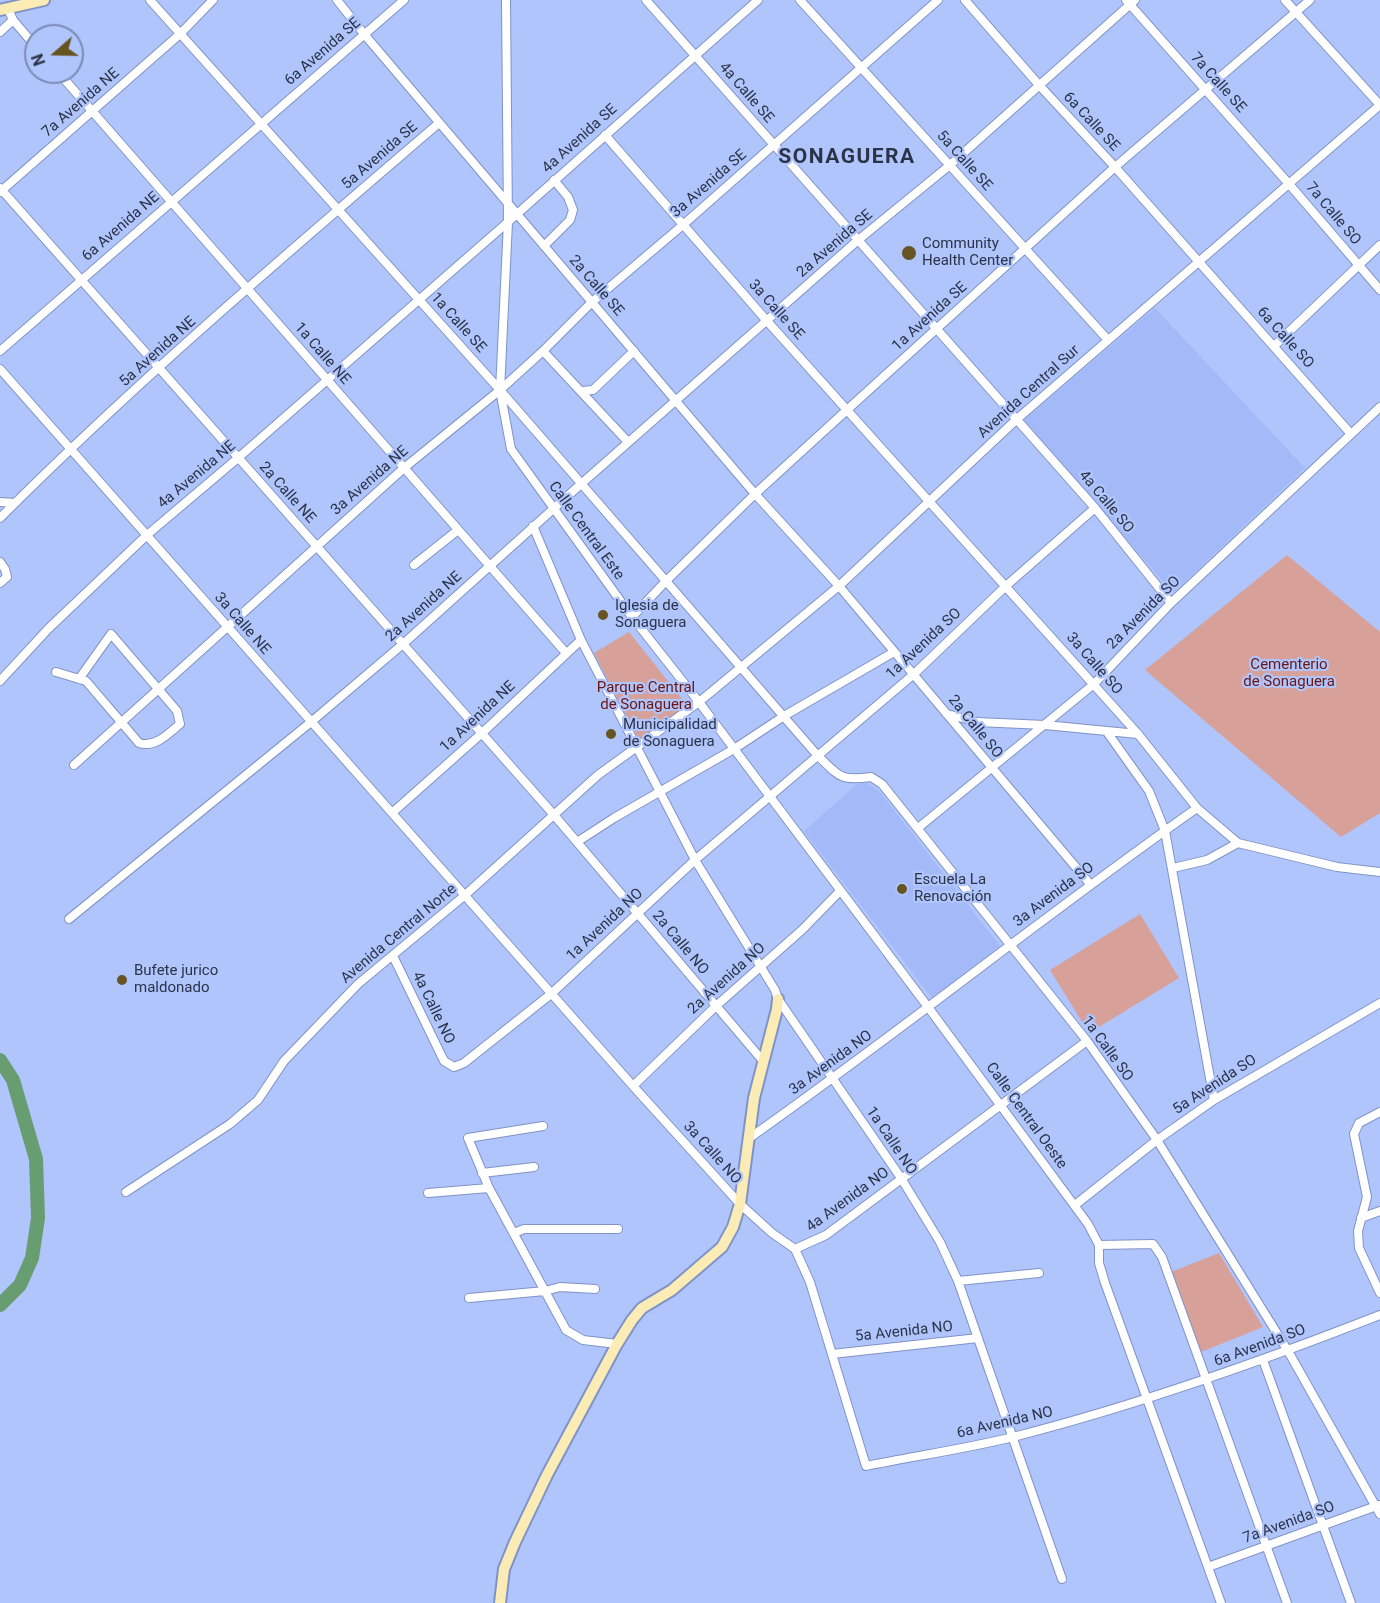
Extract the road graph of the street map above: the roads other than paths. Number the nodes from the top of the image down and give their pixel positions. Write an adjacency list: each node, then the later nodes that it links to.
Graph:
1 (44, 0): 15 (street)
2 (150, 0): 20 (street, 1a Calle SE)
3 (213, 0): 20 (street, 7a Avenida NE)
4 (337, 0): 21 (street, 2a Calle SE)
5 (404, 0): 21 (street, 6a Avenida SE)
6 (506, 0): 39 (street, Calle Central Este)
7 (646, 0): 22 (street, 4a Calle SE)
8 (758, 0): 22 (street, 4a Avenida SE)
9 (800, 0): 23 (street, 5a Calle SE)
10 (938, 0): 23 (street, 3a Avenida SE)
11 (966, 0): 25 (street, 6a Calle SE)
12 (1285, 0): 16 (street)
13 (1310, 0): 16 (street, 1a Avenida SE)
14 (1130, 2): 25 (street, 2a Avenida SE); 26 (street, 7a Calle SE)
15 (5, 6): 17 (street)
16 (1296, 13): 26 (street, 1a Avenida SE); 27 (street)
17 (13, 20): 18 (street); 19 (street)
18 (0, 32)
19 (24, 33)
20 (180, 34): 28 (street, 7a Avenida NE); 30 (street, 1a Calle SE)
21 (364, 34): 29 (street, 2a Calle SE); 30 (street, 6a Avenida SE)
22 (695, 55): 31 (street, 4a Avenida SE); 32 (street, 4a Calle SE)
23 (862, 68): 32 (street, 3a Avenida SE); 33 (street, 5a Calle SE)
24 (68, 84): 28 (street, 1a Calle NE)
25 (1039, 85): 33 (street, 2a Avenida SE); 34 (street, 6a Calle SE)
26 (1205, 89): 34 (street, 1a Avenida SE); 36 (street, 7a Calle SE)
27 (1380, 105): 36 (street, Avenida Central Sur)
28 (92, 111): 37 (street, 7a Avenida NE); 38 (street, 1a Calle NE)
29 (439, 123): 39 (street, 2a Calle SE); 40 (street, 5a Avenida SE)
30 (260, 124): 38 (street, 6a Avenida NE); 40 (street, 1a Calle SE)
31 (604, 135): 35 (street, 4a Avenida SE); 43 (street, 3a Calle SE)
32 (774, 144): 43 (street, 3a Avenida SE); 44 (street, 4a Calle SE)
33 (950, 165): 44 (street, 2a Avenida SE); 47 (street, 5a Calle SE)
34 (1115, 167): 47 (street, 1a Avenida SE); 48 (street, 6a Calle SE)
35 (554, 180): 41 (street, 4a Avenida SE); 46 (street)
36 (1289, 184): 48 (street, Avenida Central Sur); 49 (street, 7a Calle SO)
37 (1, 190): 50 (street, 2a Calle NE)
38 (171, 202): 50 (street, 6a Avenida NE); 51 (street, 1a Calle NE)
39 (507, 202): 41 (street, 2a Calle SE); 42 (street, Calle Central Este)
40 (338, 210): 51 (street, 5a Avenida NE); 53 (street, 1a Calle SE)
41 (517, 214): 42 (street, 4a Avenida SE); 46 (street, 2a Calle SE)
42 (508, 222): 53 (street, 4a Avenida SE); 65 (street, Calle Central Este)
43 (684, 224): 54 (street, 3a Avenida SE); 55 (street, 3a Calle SE)
44 (857, 241): 55 (street, 2a Avenida SE); 56 (street, 4a Calle SE)
45 (1380, 245): 49 (street)
46 (544, 246): 54 (street, 2a Calle SE)
47 (1026, 249): 56 (street, 1a Avenida SE); 57 (street, 5a Calle SE)
48 (1198, 261): 57 (street, Avenida Central Sur); 58 (street, 6a Calle SO)
49 (1359, 265): 52 (street, 7a Calle SO); 58 (street)
50 (81, 280): 59 (street, 6a Avenida NE); 63 (street, 2a Calle NE)
51 (248, 289): 63 (street, 5a Avenida NE); 64 (street, 1a Calle NE)
52 (1380, 290)
53 (419, 299): 64 (street, 4a Avenida NE); 65 (street, 1a Calle SE)
54 (592, 302): 60 (street, 3a Avenida SE); 61 (street, 2a Calle SE)
55 (767, 321): 67 (street, 2a Avenida SE); 69 (street, 3a Calle SE)
56 (936, 328): 69 (street, 1a Avenida SE); 70 (street, 4a Calle SE)
57 (1108, 340): 70 (street, Avenida Central Sur)
58 (1274, 346): 71 (street, 6a Calle SO)
59 (0, 351)
60 (543, 351): 65 (street, 3a Avenida SE); 66 (street)
61 (634, 351): 66 (street); 67 (street, 2a Calle SE)
62 (0, 369): 73 (street, 3a Calle NE)
63 (159, 369): 73 (street, 5a Avenida NE); 74 (street, 2a Calle NE)
64 (327, 380): 74 (street, 4a Avenida NE); 75 (street, 1a Calle NE)
65 (500, 390): 75 (street, 3a Avenida NE); 76 (street, 1a Calle SE); 82 (street, Calle Central Este)
66 (582, 391): 72 (street)
67 (676, 400): 72 (street, 2a Avenida SE); 77 (street, 2a Calle SE)
68 (1380, 407): 71 (street, 2a Avenida SO)
69 (848, 409): 77 (street, 1a Avenida SE); 78 (street, 3a Calle SE)
70 (1017, 419): 78 (street, Avenida Central Sur); 81 (street, 4a Calle SO)
71 (1351, 434): 95 (street, 2a Avenida SO)
72 (628, 442): 76 (street, 2a Avenida SE)
73 (70, 448): 80 (street, 5a Avenida NE); 86 (street, 3a Calle NE)
74 (238, 458): 86 (street, 4a Avenida NE); 87 (street, 2a Calle NE)
75 (404, 468): 85 (street, 1a Calle NE); 87 (street, 3a Avenida NE)
76 (581, 484): 82 (street, 2a Avenida SE); 91 (street, 1a Calle SE)
77 (755, 494): 91 (street, 1a Avenida SE); 94 (street, 2a Calle SE)
78 (930, 501): 93 (street, 3a Calle SO); 94 (street, Avenida Central Sur)
79 (0, 502): 80 (street)
80 (15, 503): 83 (street, 5a Avenida NE)
81 (1095, 508): 93 (street, 1a Avenida SO); 95 (street, 4a Calle SO)
82 (553, 509): 84 (street, 2a Avenida NE); 96 (street, Calle Central Este)
83 (0, 518)
84 (533, 526): 89 (street, 2a Avenida NE); 98 (street)
85 (458, 530): 89 (street, 1a Calle NE); 90 (street)
86 (147, 535): 97 (street, 3a Calle NE); 106 (street, 4a Avenida NE)
87 (316, 546): 97 (street, 3a Avenida NE); 99 (street, 2a Calle NE)
88 (0, 562): 92 (street)
89 (489, 565): 99 (street, 2a Avenida NE); 101 (street, 1a Calle NE)
90 (414, 566)
91 (666, 581): 96 (street, 1a Avenida SE); 102 (street, 1a Calle SE)
92 (0, 583)
93 (1006, 585): 104 (street, 1a Avenida SO); 107 (street, 3a Calle SO)
94 (839, 586): 100 (street, 2a Calle SO); 102 (street, Avenida Central Sur)
95 (1171, 603): 107 (street, 2a Avenida SO)
96 (632, 617): 109 (street, Calle Central Este)
97 (227, 628): 108 (street, 3a Avenida NE); 113 (street, 3a Calle NE)
98 (581, 640): 101 (street, 1a Avenida NE); 118 (street)
99 (403, 644): 113 (street, 2a Avenida NE); 116 (street, 2a Calle NE)
100 (894, 652): 104 (street, 2a Calle SO); 111 (street)
101 (566, 653): 116 (street, 1a Avenida NE)
102 (742, 668): 109 (street, Avenida Central Sur); 111 (street, 1a Calle SO)
103 (56, 672): 105 (street)
104 (914, 674): 110 (street, 2a Calle SO); 120 (street, 1a Avenida SO)
105 (79, 679): 108 (street); 112 (street)
106 (0, 681)
107 (1094, 684): 114 (street, 2a Avenida SO); 117 (street, 3a Calle SO)
108 (159, 689): 112 (street, 3a Avenida NE); 112 (street)
109 (699, 702): 118 (street, Avenida Central Norte); 119 (street, Calle Central Oeste)
110 (947, 714): 114 (street); 122 (street, 2a Calle SO)
111 (784, 716): 119 (street); 120 (street, 1a Calle SO)
112 (121, 722): 121 (street, 3a Avenida NE)
113 (311, 722): 126 (street, 3a Calle NE); 139 (street, 2a Avenida NE)
114 (1045, 725): 115 (street); 122 (street, 2a Avenida SO)
115 (1107, 732): 117 (street); 129 (street)
116 (482, 734): 126 (street, 1a Avenida NE); 127 (street, 2a Calle NE)
117 (1138, 734): 125 (street, 3a Calle SO)
118 (637, 748): 123 (street, 1a Calle NO); 127 (street, Avenida Central Norte)
119 (734, 750): 123 (street); 124 (street, Calle Central Oeste)
120 (818, 756): 124 (street, 1a Avenida SO); 128 (street, 1a Calle SO)
121 (74, 765)
122 (991, 768): 128 (street, 2a Avenida SO); 135 (street, 2a Calle SO)
123 (660, 792): 130 (street); 132 (street, 1a Calle NO)
124 (770, 796): 132 (street, 1a Avenida NO); 136 (street, Calle Central Oeste)
125 (1197, 808): 129 (street, 3a Avenida SO); 131 (street, 3a Calle SO)
126 (392, 813): 137 (street, 3a Calle NE)
127 (554, 815): 130 (street, 2a Calle NO); 137 (street, Avenida Central Norte)
128 (918, 828): 140 (street, 1a Calle SO)
129 (1165, 831): 133 (street); 135 (street, 3a Avenida SO)
130 (577, 842): 138 (street, 2a Calle NO)
131 (1238, 843): 133 (street); 134 (street)
132 (695, 860): 138 (street, 1a Avenida NO); 142 (street, 1a Calle NO)
133 (1173, 868): 153 (street)
134 (1380, 872)
135 (1090, 884): 140 (street, 3a Avenida SO)
136 (840, 891): 142 (street, 2a Avenida NO); 147 (street, Calle Central Oeste)
137 (465, 896): 141 (street, Avenida Central Norte); 143 (street, 3a Calle NO)
138 (638, 914): 143 (street, 1a Avenida NO); 146 (street, 2a Calle NO)
139 (69, 919)
140 (1010, 945): 147 (street, 3a Avenida SO); 148 (street, 1a Calle SO)
141 (393, 956): 150 (street, 4a Calle NO); 163 (street, Avenida Central Norte)
142 (761, 966): 144 (street, 1a Calle NO); 146 (street, 2a Avenida NO)
143 (551, 994): 150 (street, 1a Avenida NO); 152 (street, 3a Calle NO)
144 (778, 999): 149 (street); 151 (street, 1a Calle NO)
145 (1380, 1003): 153 (street, 5a Avenida SO)
146 (716, 1006): 149 (street, 2a Calle NO); 152 (street, 2a Avenida NO)
147 (928, 1007): 151 (street, 3a Avenida NO); 154 (street, Calle Central Oeste)
148 (1087, 1041): 154 (street, 4a Avenida NO); 158 (street, 1a Calle SO)
149 (763, 1061): 157 (street)
150 (454, 1067)
151 (833, 1079): 157 (street, 3a Avenida NO); 161 (street, 1a Calle NO)
152 (633, 1086): 165 (street, 3a Calle NO)
153 (1214, 1100): 158 (street, 5a Avenida SO)
154 (1001, 1104): 161 (street, 4a Avenida NO); 166 (street, Calle Central Oeste)
155 (1380, 1112): 168 (street)
156 (543, 1126): 160 (street)
157 (748, 1139): 165 (street)
158 (1157, 1140): 166 (street, 5a Avenida SO); 182 (street, 1a Calle SO)
159 (534, 1167): 160 (street)
160 (482, 1173): 162 (street)
161 (901, 1178): 172 (street, 4a Avenida NO); 174 (street, 1a Calle NO)
162 (489, 1188): 164 (street); 170 (street)
163 (126, 1192)
164 (428, 1192)
165 (740, 1204): 172 (street, 3a Calle NO); 181 (street)
166 (1075, 1205): 171 (street, Calle Central Oeste)
167 (1380, 1211): 168 (street)
168 (1361, 1218): 177 (street)
169 (618, 1229): 170 (street)
170 (514, 1233): 176 (street)
171 (1099, 1245): 185 (street); 186 (street, Calle Central Oeste)
172 (795, 1249): 183 (street)
173 (1039, 1273): 174 (street)
174 (958, 1281): 180 (street, 1a Calle NO)
175 (595, 1289): 176 (street)
176 (545, 1291): 178 (street); 181 (street)
177 (1380, 1293)
178 (469, 1298)
179 (1380, 1315): 182 (street, 6a Avenida SO)
180 (978, 1338): 183 (street, 5a Avenida NO); 187 (street, 1a Calle NO)
181 (617, 1344): 194 (street)
182 (1288, 1351): 184 (street, 6a Avenida SO); 188 (street, 1a Calle SO)
183 (832, 1354): 187 (street, 6a Avenida NO)
184 (1263, 1360): 185 (street, 6a Avenida SO); 190 (street)
185 (1205, 1380): 186 (street, 6a Avenida SO); 191 (street)
186 (1148, 1398): 187 (street, 6a Avenida NO); 192 (street, Calle Central Oeste)
187 (1012, 1437): 193 (street, 1a Calle NO)
188 (1378, 1505): 189 (street, 1a Calle SO); 190 (street, 7a Avenida SO)
189 (1380, 1514)
190 (1323, 1525): 191 (street, 7a Avenida SO); 197 (street)
191 (1266, 1545): 192 (street, 7a Avenida SO); 196 (street)
192 (1208, 1566): 195 (street, Calle Central Oeste)
193 (1062, 1579)
194 (500, 1603)
195 (1221, 1603)
196 (1287, 1603)
197 (1351, 1603)

